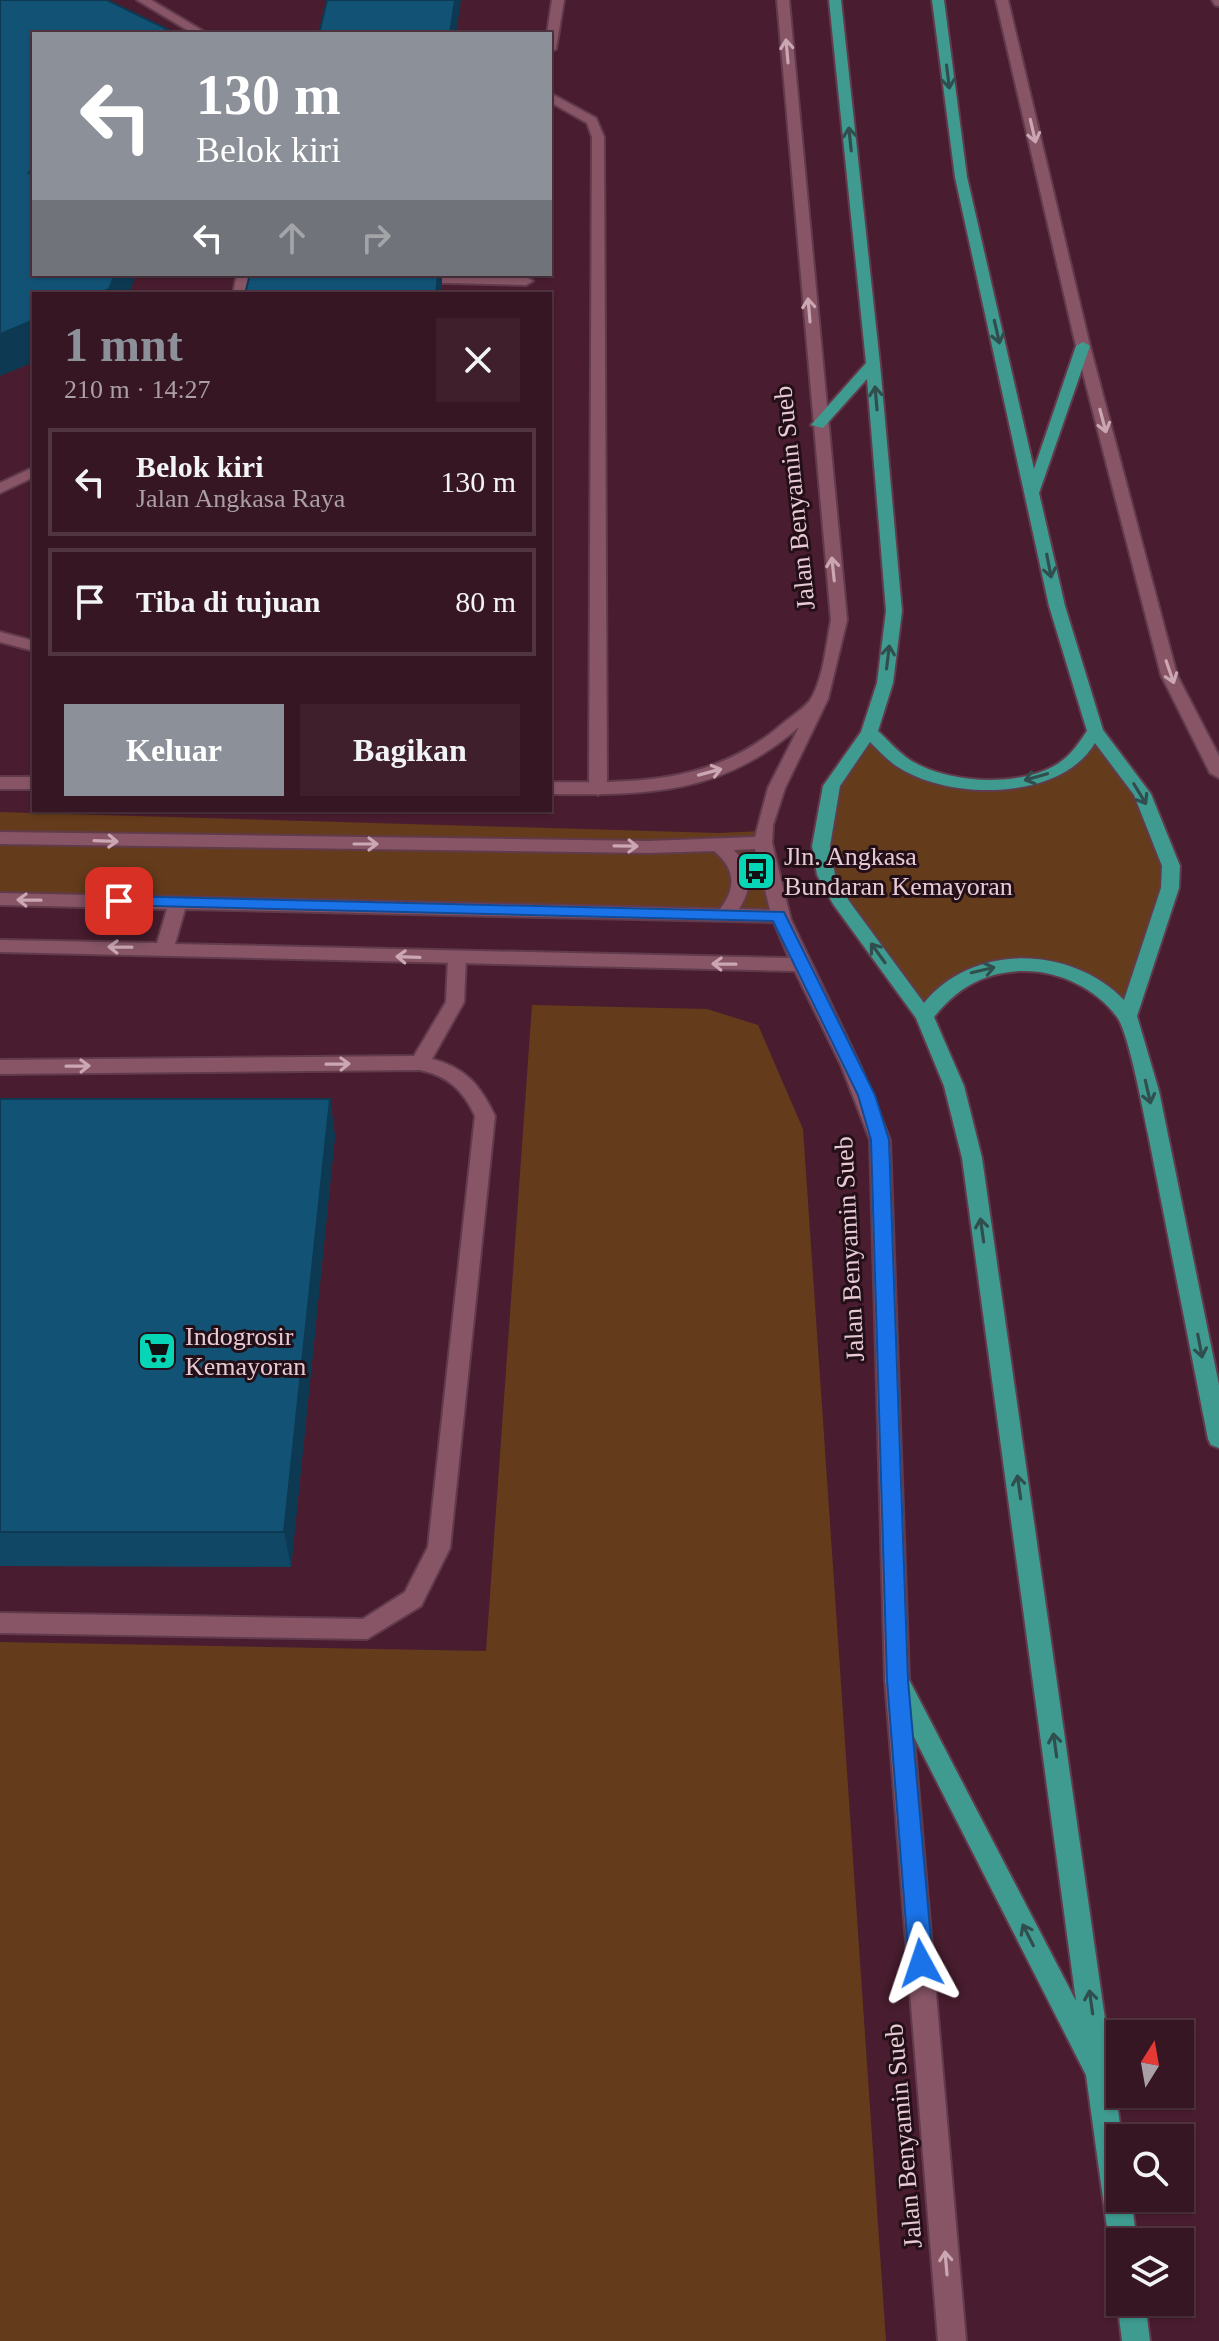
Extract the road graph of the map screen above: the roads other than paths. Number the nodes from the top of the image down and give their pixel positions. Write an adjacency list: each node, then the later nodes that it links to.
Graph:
1 (143, 0): 7 (main road)
2 (558, 0): 8 (main road)
3 (783, 0): 14 (main road, Jalan Benyamin Sueb, one-way to 3)
4 (835, 0): 13 (main road, one-way to 4)
5 (938, 0): 17 (main road, one-way to 17)
6 (1002, 0): 12 (main road, one-way to 12)
7 (199, 32)
8 (552, 37)
9 (552, 98): 27 (main road)
10 (401, 279): 11 (main road)
11 (526, 283)
12 (1083, 346): 17 (main road); 23 (main road, one-way to 23)
13 (873, 364): 14 (main road); 22 (main road, one-way to 13)
14 (818, 425): 20 (main road, Jalan Benyamin Sueb, one-way to 14)
15 (32, 472): 16 (main road)
16 (0, 489)
17 (1033, 490): 21 (main road, one-way to 21)
18 (0, 637): 19 (main road)
19 (32, 645)
20 (819, 701): 27 (main road, one-way to 20); 30 (main road, Jalan Benyamin Sueb)
21 (1095, 731): 22 (main road, one-way to 22); 40 (main road, one-way to 40)
22 (869, 732): 39 (main road, one-way to 22)
23 (1219, 773)
24 (0, 783): 25 (main road)
25 (32, 783)
26 (552, 788): 27 (main road)
27 (598, 789)
28 (0, 838): 29 (main road, one-way to 29)
29 (716, 843): 30 (main road); 33 (main road)
30 (763, 843): 34 (main road, Jalan Benyamin Sueb)
31 (0, 899): 32 (main road, one-way to 31)
32 (178, 903): 33 (main road); 36 (main road)
33 (726, 913): 34 (main road)
34 (779, 916): 38 (main road, Jalan Benyamin Sueb)
35 (0, 946): 36 (main road, one-way to 35)
36 (165, 948): 37 (main road, one-way to 36)
37 (457, 958): 38 (main road, one-way to 37); 41 (main road)
38 (802, 965): 45 (main road, Jalan Benyamin Sueb)
39 (924, 1016): 40 (main road, one-way to 40); 46 (main road, one-way to 39)
40 (1128, 1016): 43 (main road, one-way to 43)
41 (420, 1063): 42 (main road, one-way to 41); 44 (main road)
42 (0, 1067)
43 (1219, 1439)
44 (0, 1623)
45 (897, 1680): 46 (main road, one-way to 45); 49 (main road, Jalan Benyamin Sueb, one-way to 45)
46 (1102, 2079): 47 (main road)
47 (1121, 2228)
48 (1133, 2316): 50 (main road)
49 (952, 2341)
50 (1136, 2341)

